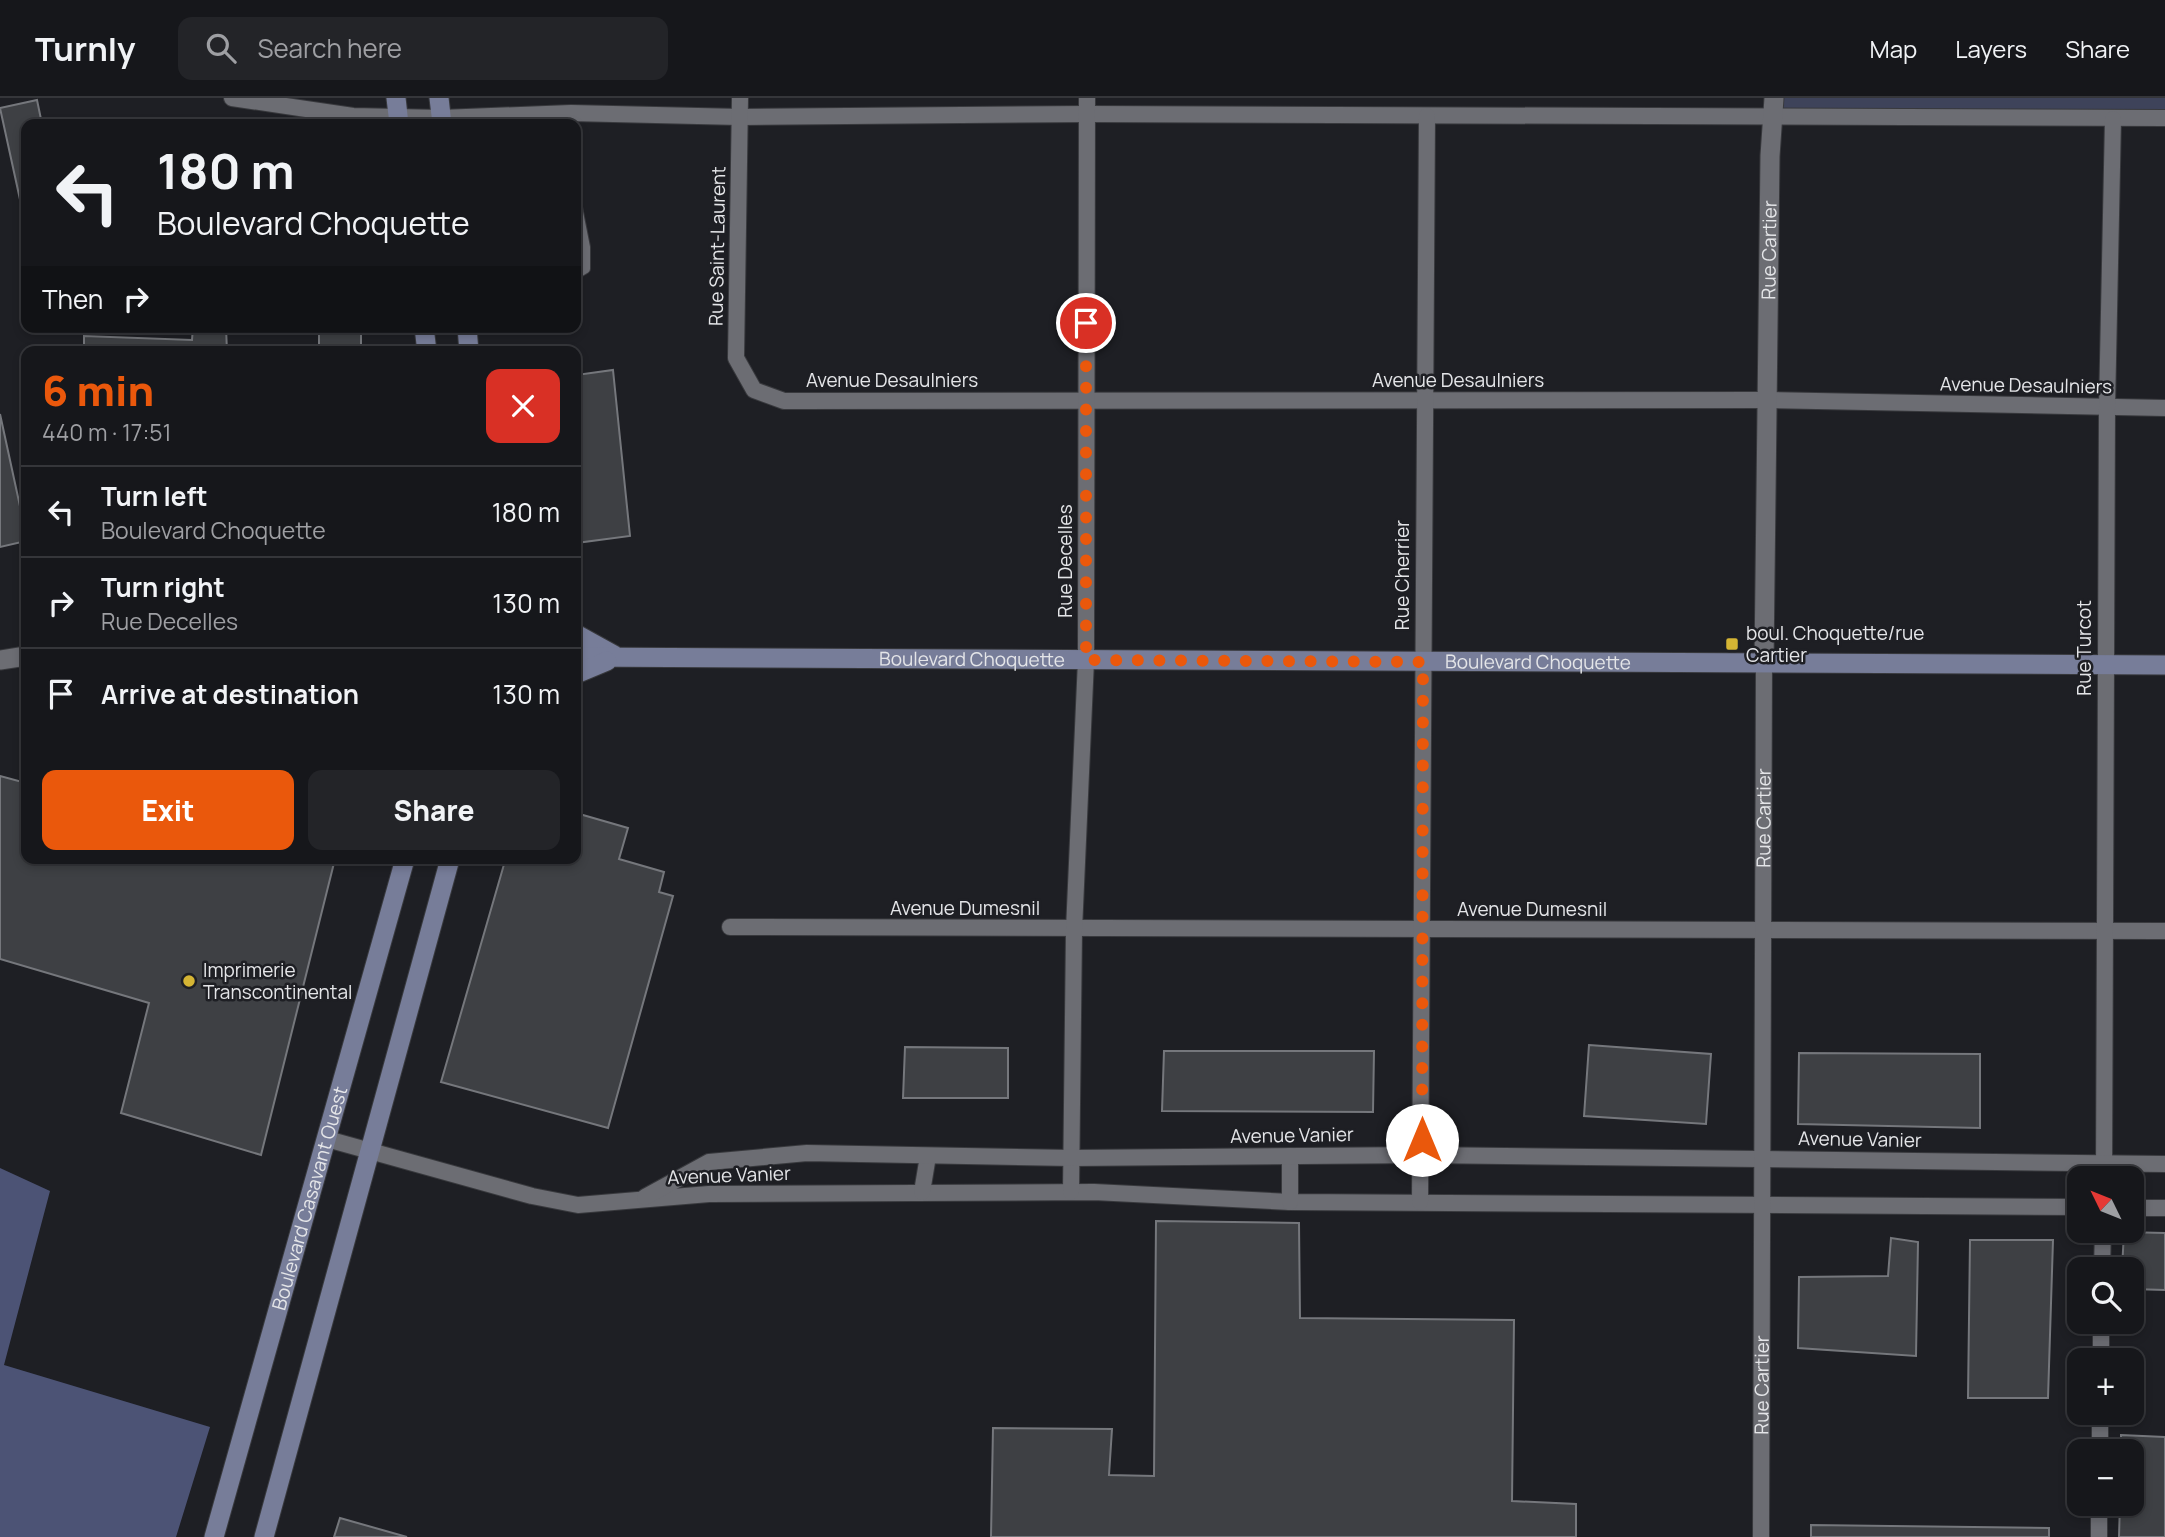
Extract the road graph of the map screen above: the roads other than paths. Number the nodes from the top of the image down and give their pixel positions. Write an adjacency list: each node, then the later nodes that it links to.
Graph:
1 (232, 98): 6 (street)
2 (439, 98): 12 (main road)
3 (740, 98): 8 (street, Rue Saint-Laurent)
4 (1774, 98): 9 (street, Rue Cartier)
5 (1087, 106): 7 (street); 8 (street); 19 (street, Rue Decelles)
6 (397, 113): 11 (street)
7 (1427, 116): 9 (street); 20 (street, Rue Cherrier)
8 (740, 117): 13 (street); 17 (street, Rue Saint-Laurent)
9 (1774, 118): 14 (street); 18 (street, Rue Cartier)
10 (2165, 118): 14 (street)
11 (431, 119)
12 (442, 119)
13 (474, 119)
14 (2113, 119): 21 (street, Rue Turcot)
15 (581, 221): 16 (lane)
16 (581, 272)
17 (754, 390): 19 (street, Avenue Desaulniers)
18 (1769, 400): 20 (street, Avenue Desaulniers); 21 (street, Avenue Desaulniers); 30 (street, Rue Cartier)
19 (1086, 401): 20 (street, Avenue Desaulniers); 28 (street, Rue Decelles)
20 (1424, 402): 29 (street, Rue Cherrier)
21 (2106, 408): 22 (street, Avenue Desaulniers); 31 (street, Rue Turcot)
22 (2165, 408)
23 (581, 637): 26 (main road)
24 (21, 657): 27 (street)
25 (581, 657): 26 (main road, Boulevard Choquette)
26 (618, 657): 28 (main road, Boulevard Choquette); 33 (main road)
27 (0, 660)
28 (1086, 660): 29 (main road, Boulevard Choquette); 38 (street, Rue Decelles)
29 (1423, 662): 30 (main road, Boulevard Choquette); 40 (street, Rue Cherrier)
30 (1764, 663): 31 (main road, Boulevard Choquette); 39 (street, Rue Cartier)
31 (2105, 665): 32 (main road, Boulevard Choquette); 37 (street, Rue Turcot)
32 (2165, 665)
33 (581, 672)
34 (404, 864): 42 (main road, Boulevard Casavant Ouest)
35 (449, 864): 43 (main road)
36 (730, 927): 38 (street, Avenue Dumesnil)
37 (2105, 929): 39 (street, Avenue Dumesnil); 41 (street, Avenue Dumesnil); 50 (street, Rue Turcot)
38 (1074, 930): 40 (street, Avenue Dumesnil); 47 (street, Rue Decelles)
39 (1764, 930): 40 (street, Avenue Dumesnil); 48 (street, Rue Cartier)
40 (1422, 931): 44 (street, Rue Cherrier)
41 (2165, 931)
42 (327, 1139): 43 (street, Avenue Vanier); 63 (main road, Boulevard Casavant Ouest)
43 (372, 1152): 55 (street, Avenue Vanier); 64 (main road)
44 (1422, 1155): 46 (street, Avenue Vanier); 48 (street, Avenue Vanier); 57 (street, Rue Cherrier)
45 (928, 1156): 47 (street, Avenue Vanier); 53 (street); 55 (street, Avenue Vanier)
46 (1290, 1156): 47 (street, Avenue Vanier); 56 (street)
47 (1071, 1158): 54 (street, Rue Decelles)
48 (1764, 1158): 52 (street, Avenue Vanier); 58 (street, Rue Cartier)
49 (2165, 1164): 51 (street, Avenue Vanier)
50 (2104, 1166)
51 (2144, 1166)
52 (2067, 1170)
53 (922, 1192): 54 (street, Avenue Vanier); 55 (street, Avenue Vanier)
54 (1071, 1192): 56 (street, Avenue Vanier)
55 (640, 1200)
56 (1290, 1202): 57 (street, Avenue Vanier)
57 (1420, 1202): 58 (street, Avenue Vanier)
58 (1764, 1205): 59 (street, Avenue Vanier); 65 (street, Rue Cartier)
59 (2067, 1207)
60 (2144, 1208): 61 (street)
61 (2165, 1208)
62 (2099, 1516): 66 (street)
63 (215, 1537)
64 (264, 1537)
65 (1761, 1537)
66 (2098, 1537)

